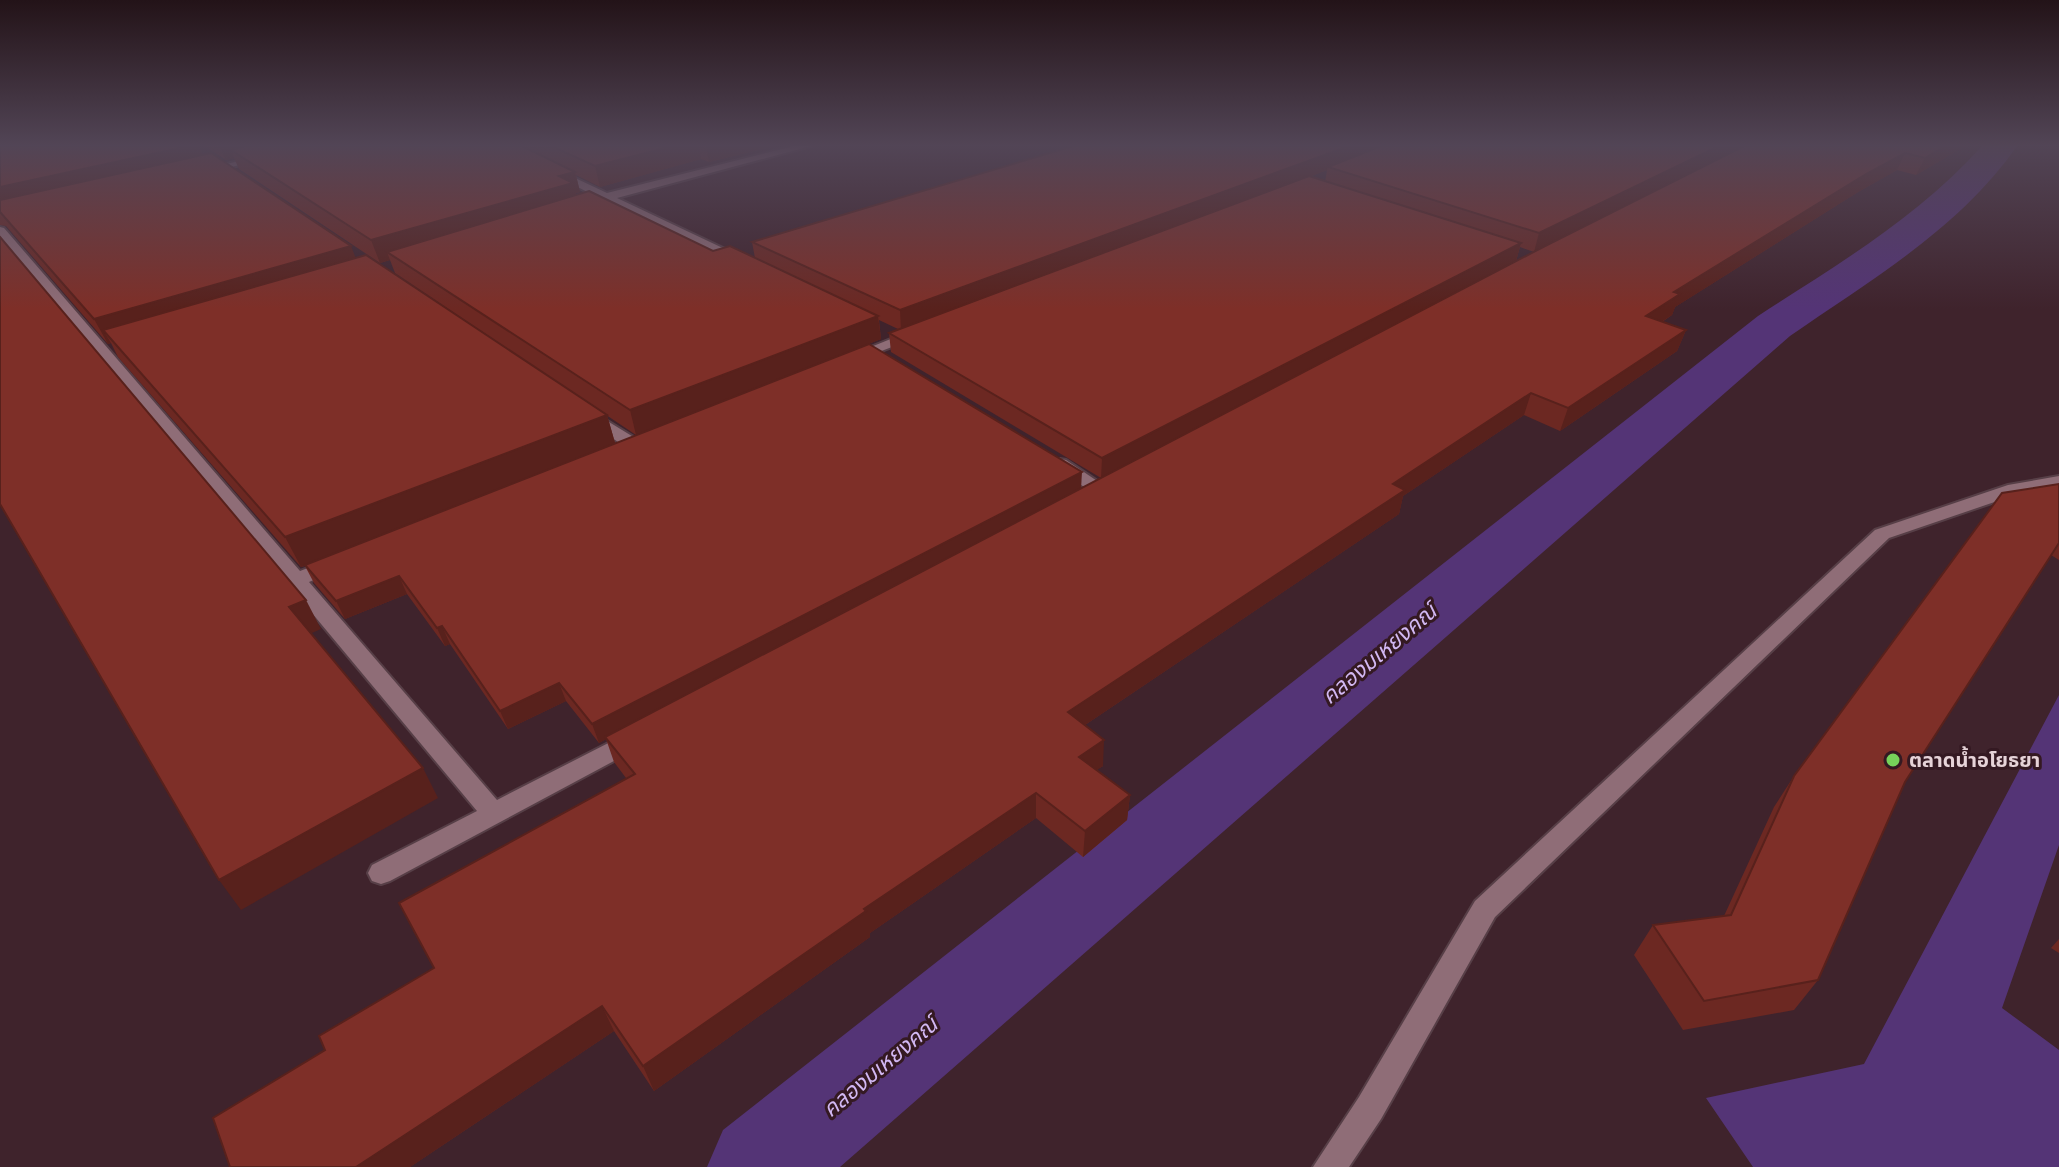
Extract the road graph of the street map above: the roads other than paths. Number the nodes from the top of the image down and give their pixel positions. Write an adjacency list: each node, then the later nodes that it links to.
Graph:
1 (598, 200): 3 (street)
2 (613, 200): 6 (street)
3 (564, 216)
4 (0, 231): 16 (street)
5 (744, 252): 6 (street)
6 (729, 256): 7 (street)
7 (758, 270)
8 (929, 328): 9 (street)
9 (844, 361)
10 (582, 410): 11 (street)
11 (634, 445)
12 (1049, 458): 14 (street)
13 (2059, 481): 20 (street)
14 (1103, 491)
15 (355, 557): 16 (street)
16 (296, 580): 18 (street)
17 (646, 733): 18 (street)
18 (494, 814): 19 (street)
19 (381, 873)
20 (1329, 1167)

